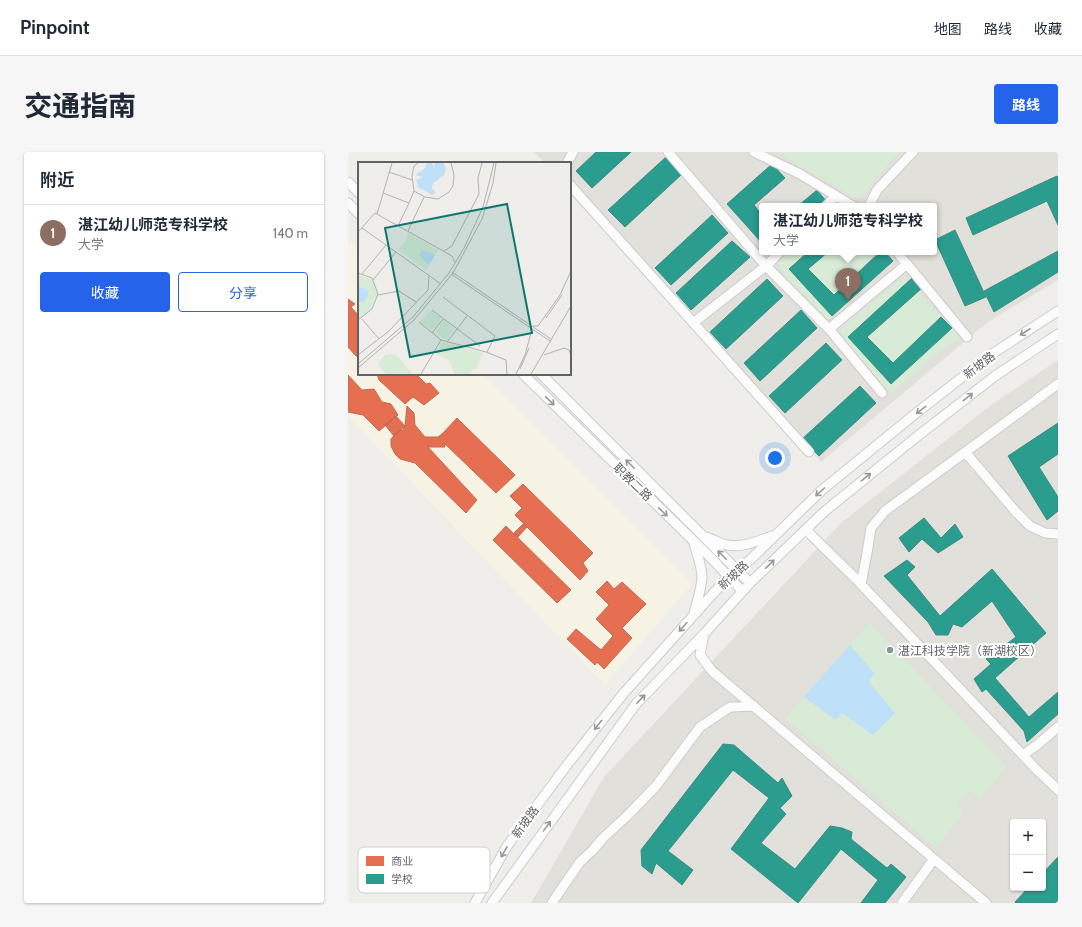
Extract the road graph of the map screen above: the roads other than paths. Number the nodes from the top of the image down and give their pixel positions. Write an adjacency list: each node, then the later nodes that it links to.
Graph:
1 (572, 152): 5 (street)
2 (668, 152): 18 (street)
3 (754, 152): 9 (street)
4 (913, 152): 13 (street)
5 (567, 162)
6 (348, 182): 8 (street)
7 (571, 186): 20 (street)
8 (358, 192)
9 (836, 196): 11 (street); 12 (street)
10 (348, 203): 14 (street)
11 (829, 203)
12 (849, 203)
13 (870, 203)
14 (358, 213)
15 (777, 255): 18 (street)
16 (900, 255): 17 (street)
17 (907, 264): 21 (street); 23 (street)
18 (766, 266): 20 (street); 21 (street)
19 (1058, 311): 33 (street, 新坡路, one-way to 33)
20 (693, 323): 28 (street)
21 (829, 329): 27 (street)
22 (1058, 334): 30 (street, 新坡路, one-way to 22)
23 (967, 337)
24 (524, 375): 34 (street, 职教二路, one-way to 34)
25 (541, 375): 32 (street, 职教二路, one-way to 25)
26 (1058, 384): 29 (street)
27 (882, 392)
28 (809, 452)
29 (965, 452): 31 (street); 38 (street)
30 (806, 530): 37 (street, 新坡路, one-way to 30); 38 (street)
31 (1058, 534)
32 (702, 535): 33 (street); 35 (street, 职教二路, one-way to 32)
33 (775, 535): 35 (street, 新坡路)
34 (694, 542): 36 (street, 职教二路); 40 (street)
35 (737, 570): 36 (street, 新坡路); 37 (street, 职教二路)
36 (728, 577): 39 (street, 职教二路); 40 (street, 新坡路)
37 (750, 583): 39 (street, 新坡路)
38 (861, 584): 44 (street)
39 (742, 591): 41 (street, 新坡路)
40 (694, 615): 47 (street, 新坡路, one-way to 47)
41 (704, 634): 42 (street); 51 (street, 新坡路, one-way to 41)
42 (754, 706): 46 (street); 52 (street)
43 (1058, 727): 44 (street)
44 (1023, 756): 45 (street)
45 (1058, 790)
46 (934, 858): 49 (street); 53 (street)
47 (490, 876)
48 (481, 893): 50 (street, 新坡路, one-way to 50)
49 (983, 902)
50 (475, 903)
51 (492, 903)
52 (552, 903)
53 (902, 903)

